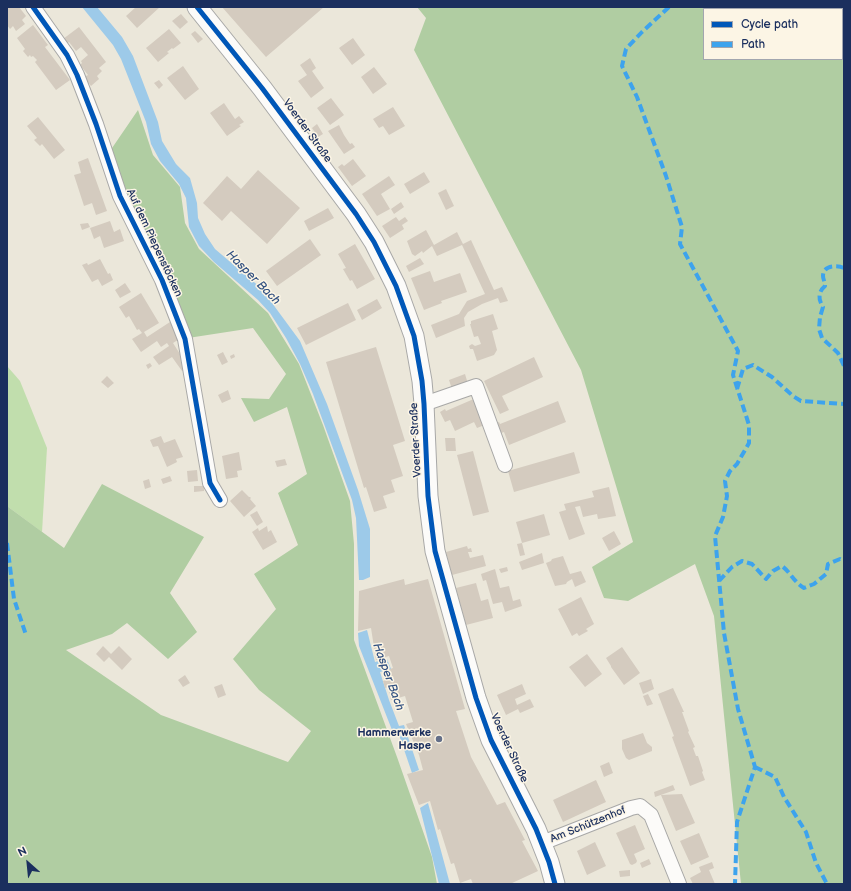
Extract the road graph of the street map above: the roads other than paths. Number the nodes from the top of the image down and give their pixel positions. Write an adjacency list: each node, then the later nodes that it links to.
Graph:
1 (33, 7): 5 (street, Auf dem Piepenstöcken)
2 (197, 7): 3 (main road, Voerder Straße)
3 (424, 404): 4 (street, Voerder Straße); 6 (main road, Voerder Straße)
4 (506, 464)
5 (220, 500)
6 (542, 843): 7 (main road, Voerder Straße); 8 (street, Am Schützenhof)
7 (555, 884)
8 (679, 884)

